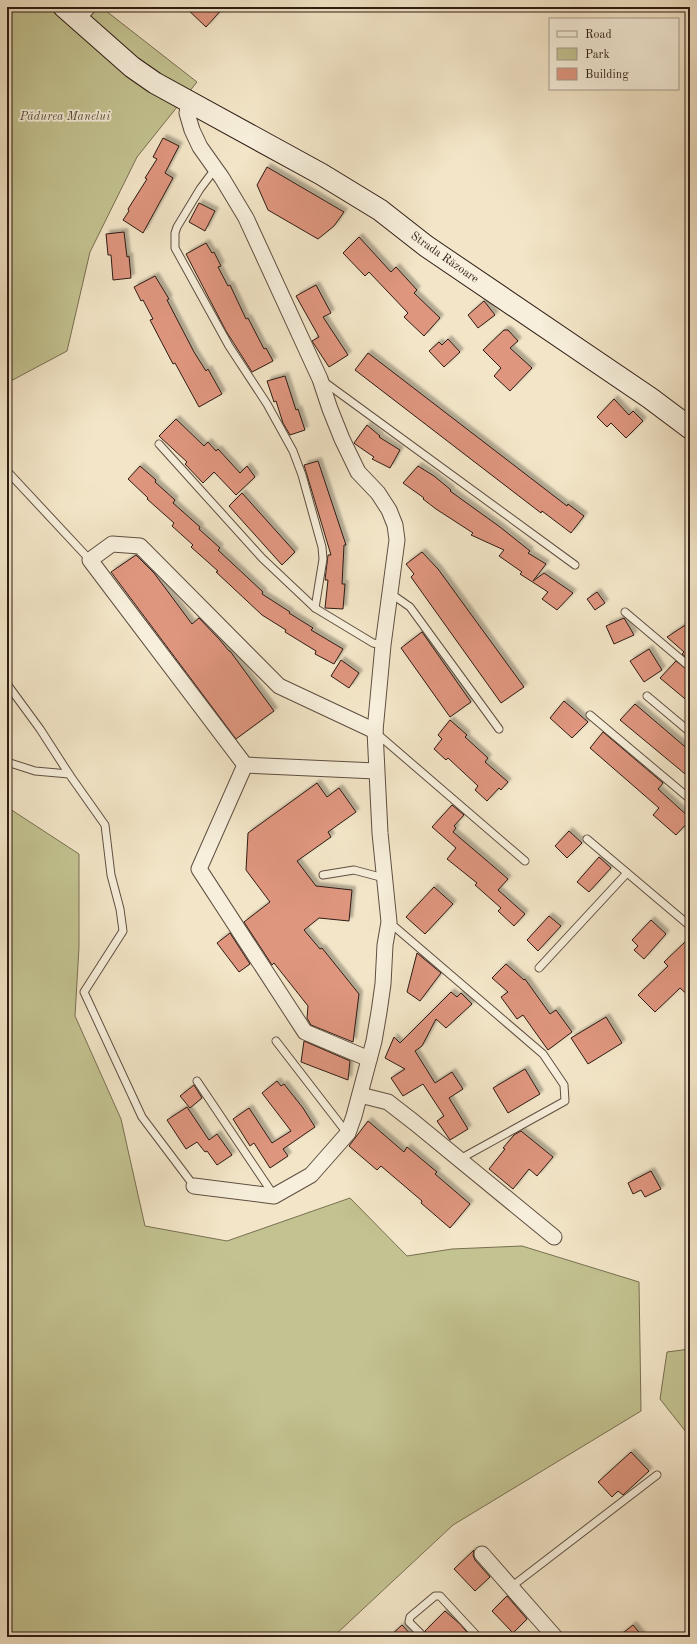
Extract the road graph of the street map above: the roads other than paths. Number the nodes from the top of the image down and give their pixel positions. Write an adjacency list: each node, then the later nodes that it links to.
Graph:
1 (64, 7): 2 (street, Strada Răzoare)
2 (87, 14): 3 (street, Strada Răzoare)
3 (189, 102): 4 (street); 6 (street, Strada Răzoare)
4 (214, 166): 5 (street); 12 (lane)
5 (320, 379): 10 (lane); 11 (street)
6 (690, 428)
7 (159, 444): 12 (lane)
8 (7, 471): 9 (lane)
9 (90, 560): 20 (street); 23 (street)
10 (575, 565)
11 (389, 592): 14 (street); 19 (lane)
12 (315, 608): 14 (lane)
13 (625, 612): 15 (lane)
14 (383, 645): 20 (street)
15 (690, 667)
16 (7, 684): 25 (lane)
17 (647, 696): 21 (lane)
18 (590, 715): 26 (lane)
19 (499, 729)
20 (375, 731): 24 (street); 28 (lane)
21 (690, 732)
22 (7, 762): 25 (lane)
23 (245, 765): 24 (street); 36 (street)
24 (376, 771): 31 (street)
25 (69, 774): 41 (lane)
26 (690, 799)
27 (587, 839): 29 (lane)
28 (525, 861)
29 (627, 873): 33 (lane); 34 (lane)
30 (323, 875): 31 (lane)
31 (384, 878): 32 (street)
32 (389, 922): 36 (street); 40 (lane)
33 (690, 926)
34 (539, 968)
35 (276, 1041): 39 (lane)
36 (369, 1058): 38 (street)
37 (197, 1081): 42 (lane)
38 (360, 1095): 39 (street); 40 (street)
39 (348, 1133): 42 (street)
40 (460, 1159): 43 (street)
41 (194, 1186): 42 (street)
42 (274, 1196)
43 (554, 1237)
44 (657, 1476): 46 (lane)
45 (482, 1554): 46 (street)
46 (511, 1587): 47 (street)
47 (551, 1636)
48 (424, 1637): 49 (lane)
49 (478, 1637)

